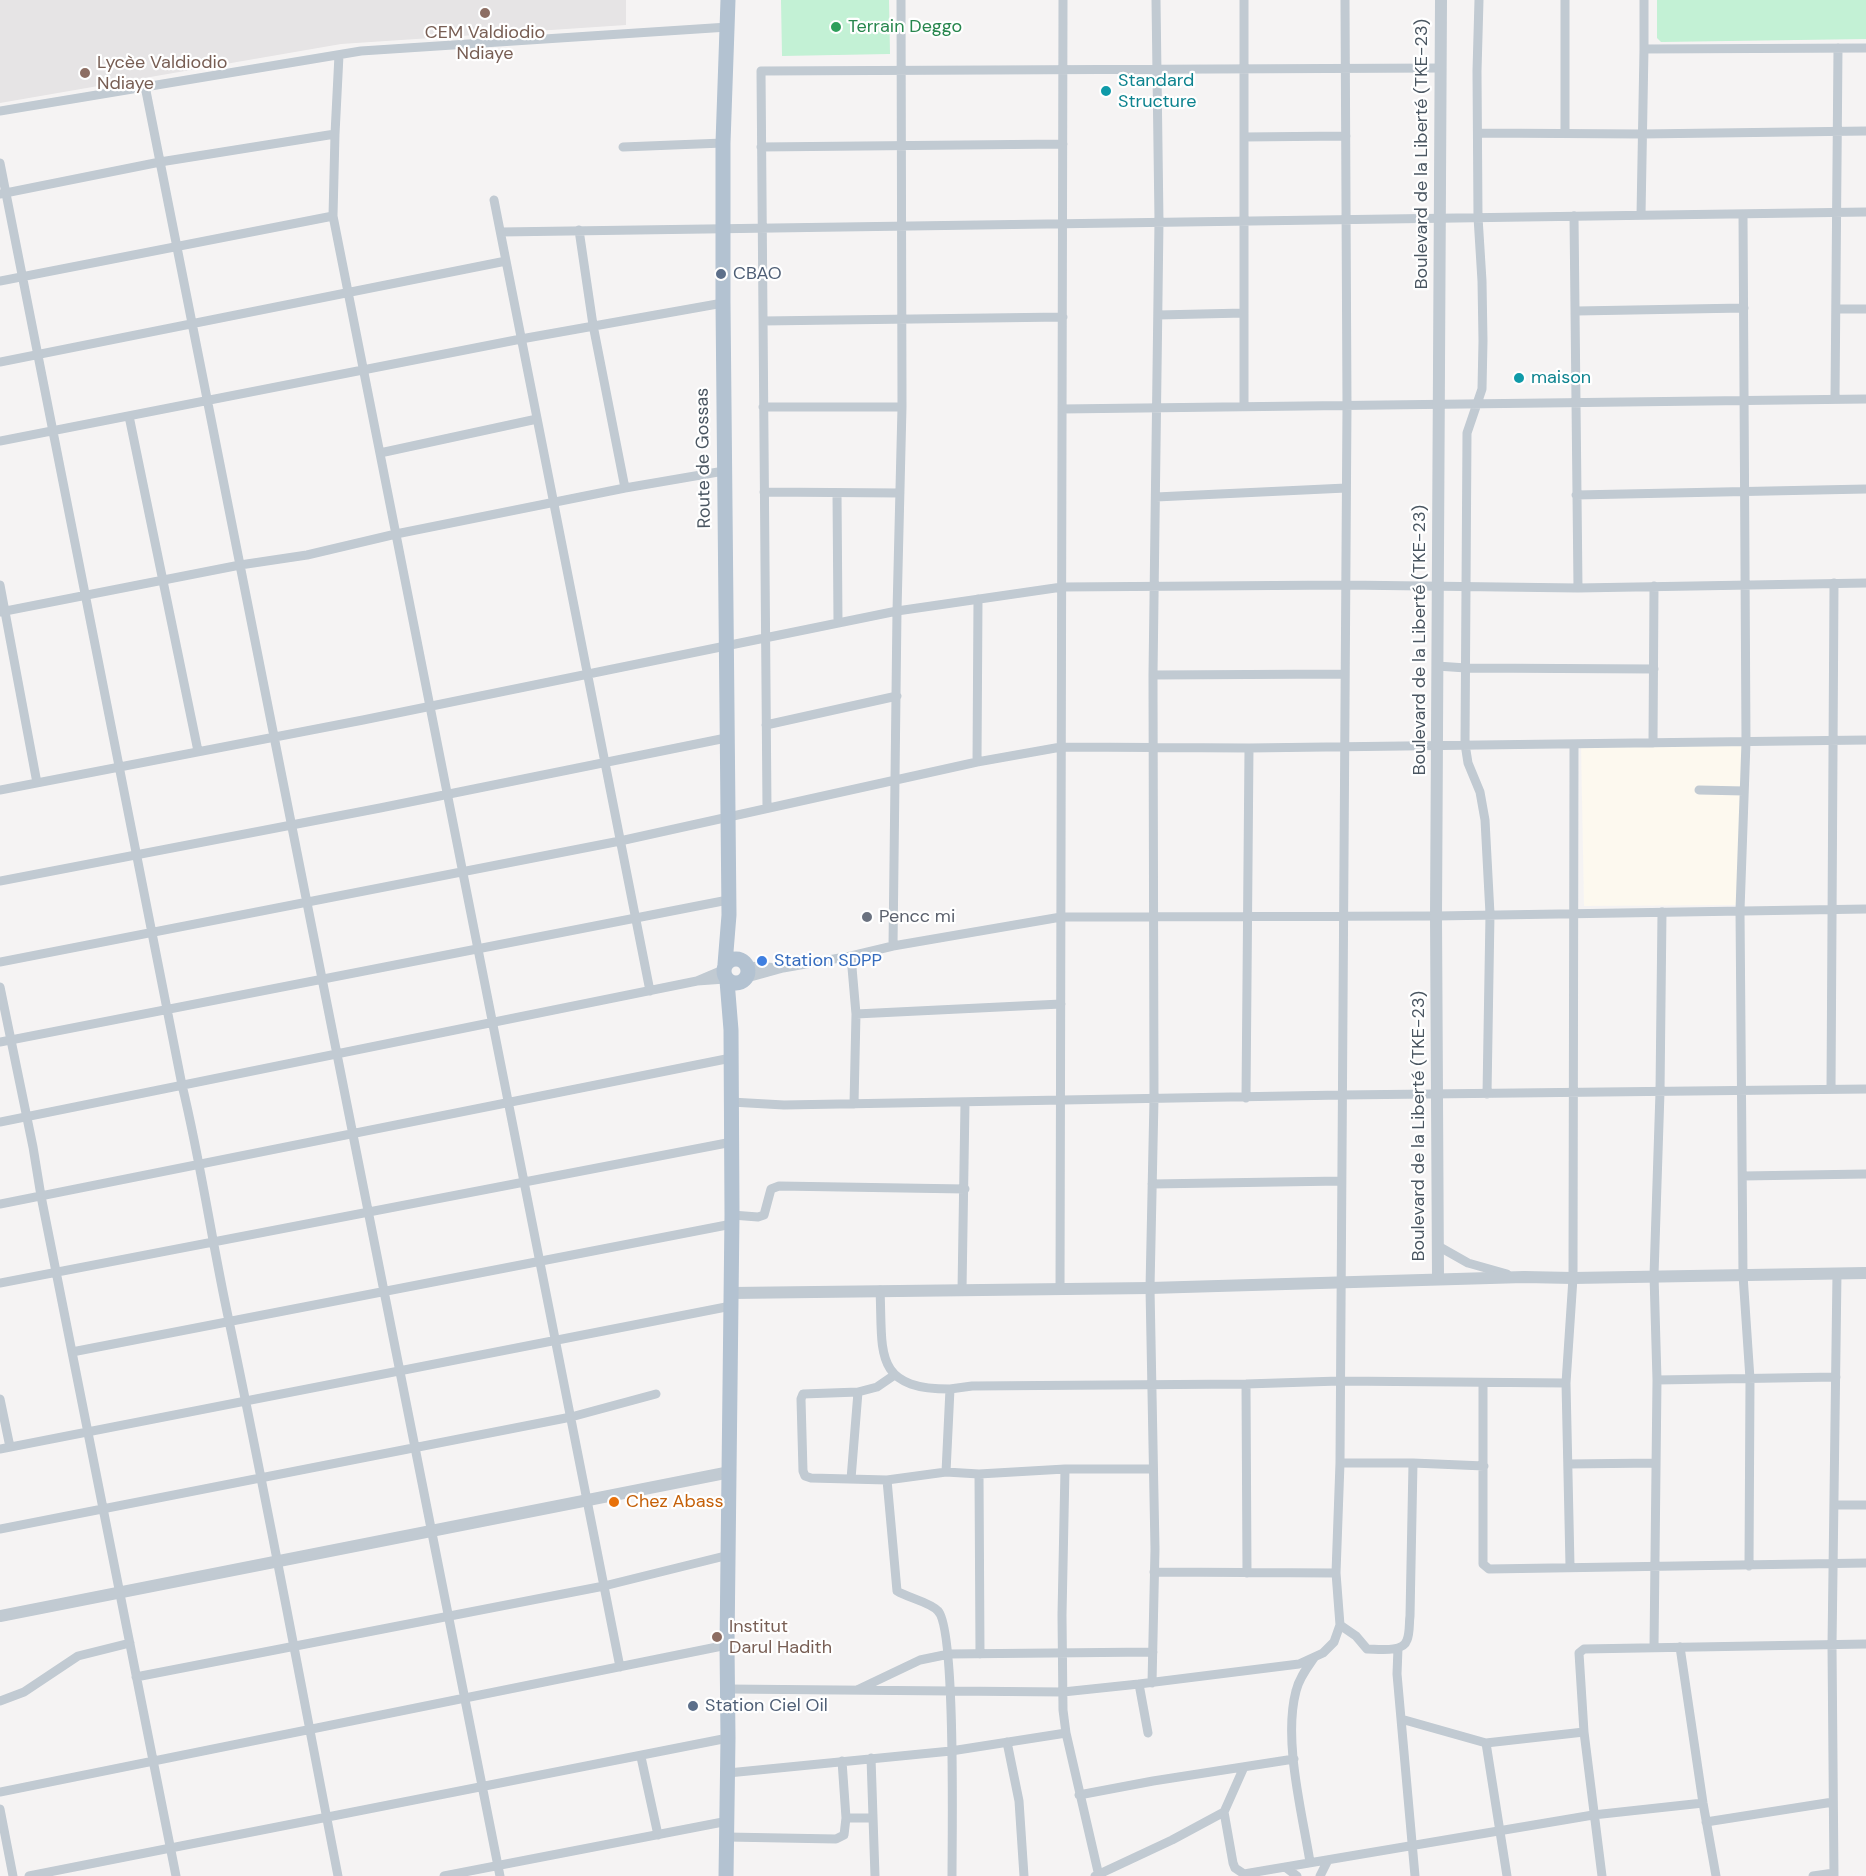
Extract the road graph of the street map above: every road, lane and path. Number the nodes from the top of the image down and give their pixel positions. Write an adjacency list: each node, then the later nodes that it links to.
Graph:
1 (728, 0): 11 (main road, Route de Gossas)
2 (901, 0): 21 (street)
3 (1063, 0): 18 (street)
4 (1156, 0): 19 (street)
5 (1244, 0): 20 (street)
6 (1345, 0): 16 (street)
7 (1441, 0): 17 (street, Boulevard de la Liberté (TKE-23))
8 (1479, 0): 26 (street)
9 (1565, 0): 27 (street)
10 (1644, 0): 14 (street)
11 (728, 27): 15 (street); 32 (main road, Route de Gossas)
12 (1838, 48): 13 (street); 14 (street); 24 (street)
13 (1866, 48)
14 (1644, 50): 29 (street)
15 (339, 55): 22 (street); 28 (street)
16 (1345, 68): 17 (street); 20 (street); 30 (street)
17 (1440, 68): 47 (street, Boulevard de la Liberté (TKE-23))
18 (1064, 69): 19 (street); 21 (street); 33 (street)
19 (1156, 69): 20 (street); 51 (street)
20 (1244, 69): 31 (street)
21 (902, 70): 34 (street); 36 (street)
22 (146, 86): 23 (street); 37 (street)
23 (0, 111)
24 (1838, 131): 25 (street); 29 (street); 42 (street)
25 (1866, 131)
26 (1478, 133): 27 (street); 48 (street)
27 (1565, 133): 29 (street)
28 (334, 134): 37 (street); 45 (street)
29 (1642, 134): 44 (street)
30 (1346, 136): 31 (street); 49 (street)
31 (1244, 137): 50 (street)
32 (723, 143): 35 (street); 54 (main road, Route de Gossas)
33 (1063, 144): 34 (street); 52 (street)
34 (902, 146): 36 (street); 53 (street)
35 (623, 147)
36 (761, 147): 55 (street)
37 (160, 162): 39 (street); 58 (street)
38 (0, 163): 39 (street)
39 (3, 193): 60 (street)
40 (494, 200): 57 (street)
41 (1866, 212): 42 (street)
42 (1837, 213): 43 (street); 65 (street)
43 (1743, 214): 44 (street); 64 (street)
44 (1641, 215): 46 (street)
45 (333, 216): 58 (street); 62 (street)
46 (1574, 216): 48 (street); 67 (street)
47 (1440, 217): 48 (street); 49 (street); 85 (street, Boulevard de la Liberté (TKE-23))
48 (1478, 217): 84 (street)
49 (1346, 219): 50 (street); 86 (street)
50 (1244, 220): 51 (street); 68 (street)
51 (1159, 221): 52 (street); 69 (street)
52 (1063, 223): 53 (street); 70 (street)
53 (902, 224): 55 (street); 71 (street)
54 (724, 228): 55 (street); 56 (street); 63 (main road, Route de Gossas)
55 (762, 228): 72 (street)
56 (579, 230): 57 (street); 74 (street)
57 (501, 232): 59 (street)
58 (177, 246): 60 (street); 73 (street)
59 (506, 261): 62 (street); 75 (street)
60 (22, 276): 61 (street); 76 (street)
61 (0, 281)
62 (348, 292): 73 (street); 78 (street)
63 (723, 303): 74 (street); 97 (main road, Route de Gossas)
64 (1743, 308): 67 (street); 82 (street)
65 (1837, 309): 66 (street); 79 (street)
66 (1866, 309)
67 (1577, 311): 83 (street)
68 (1244, 313): 69 (street); 87 (street)
69 (1158, 315): 90 (street)
70 (1063, 317): 71 (street); 91 (street)
71 (903, 319): 72 (street); 89 (street)
72 (763, 321): 88 (street)
73 (193, 323): 76 (street); 81 (street)
74 (593, 325): 75 (street); 98 (street)
75 (521, 339): 78 (street); 93 (street)
76 (38, 354): 77 (street); 94 (street)
77 (0, 362)
78 (363, 370): 81 (street); 96 (street)
79 (1835, 399): 80 (street); 82 (street)
80 (1866, 399)
81 (207, 400): 92 (street); 109 (street)
82 (1744, 400): 83 (street); 102 (street)
83 (1575, 401): 84 (street); 105 (street)
84 (1476, 403): 85 (street); 118 (street)
85 (1439, 404): 86 (street); 117 (street, Boulevard de la Liberté (TKE-23))
86 (1347, 405): 87 (street); 99 (street)
87 (1244, 406): 90 (street)
88 (763, 407): 89 (street); 101 (street)
89 (902, 407): 104 (street)
90 (1157, 407): 91 (street); 106 (street)
91 (1062, 409): 120 (street)
92 (129, 416): 94 (street); 110 (street)
93 (537, 419): 96 (street); 107 (street)
94 (54, 430): 95 (street); 122 (street)
95 (0, 441)
96 (380, 453): 108 (street)
97 (724, 471): 98 (street); 128 (main road, Route de Gossas)
98 (625, 488): 107 (street)
99 (1346, 488): 106 (street); 114 (street)
100 (1866, 489): 102 (street)
101 (764, 492): 103 (street); 127 (street)
102 (1745, 492): 105 (street); 115 (street)
103 (837, 493): 104 (street); 126 (street)
104 (900, 493): 125 (street)
105 (1576, 495): 121 (street)
106 (1156, 496): 116 (street)
107 (554, 504): 108 (street); 133 (street)
108 (396, 534): 109 (street); 136 (street)
109 (240, 565): 110 (street); 138 (street)
110 (163, 580): 122 (street); 151 (street)
111 (1834, 583): 112 (street); 115 (street); 140 (street)
112 (1866, 583)
113 (0, 585): 124 (street)
114 (1345, 585): 116 (street); 117 (street); 132 (street)
115 (1745, 585): 119 (street); 142 (street)
116 (1155, 586): 120 (street); 134 (street)
117 (1438, 586): 118 (street); 129 (street, Boulevard de la Liberté (TKE-23))
118 (1467, 586): 121 (street); 130 (street)
119 (1654, 586): 121 (street); 131 (street)
120 (1062, 587): 123 (street); 148 (street)
121 (1578, 588)
122 (85, 595): 124 (street); 154 (street)
123 (978, 599): 125 (street); 152 (street)
124 (3, 611): 156 (street)
125 (897, 611): 126 (street); 135 (street)
126 (838, 623): 127 (street)
127 (765, 638): 128 (street); 137 (street)
128 (726, 644): 133 (street); 139 (main road, Route de Gossas)
129 (1437, 666): 130 (street); 147 (street, Boulevard de la Liberté (TKE-23))
130 (1466, 668): 131 (street); 144 (street)
131 (1654, 669): 143 (street)
132 (1344, 674): 134 (street); 146 (street)
133 (588, 675): 136 (street); 153 (street)
134 (1153, 675): 149 (street)
135 (897, 696): 137 (street); 155 (street)
136 (430, 706): 138 (street); 160 (street)
137 (766, 725): 161 (street)
138 (274, 736): 151 (street); 163 (street)
139 (726, 738): 153 (street); 162 (main road, Route de Gossas)
140 (1833, 740): 141 (street); 142 (street); 170 (street)
141 (1866, 740)
142 (1746, 742): 143 (street); 159 (street)
143 (1653, 743): 145 (street)
144 (1465, 744): 145 (street); 147 (street); 174 (street)
145 (1574, 744): 175 (street)
146 (1344, 746): 147 (street); 150 (street); 177 (street)
147 (1437, 746): 178 (street, Boulevard de la Liberté (TKE-23))
148 (1061, 747): 149 (street); 152 (street); 179 (street)
149 (1153, 747): 150 (street); 180 (street)
150 (1249, 748): 176 (street)
151 (198, 751): 154 (street)
152 (977, 762): 155 (street)
153 (605, 763): 160 (street); 164 (street)
154 (119, 766): 156 (street); 165 (street)
155 (896, 780): 161 (street); 183 (street)
156 (37, 783): 157 (street)
157 (0, 790)
158 (1699, 790): 159 (street)
159 (1744, 791): 172 (street)
160 (447, 794): 163 (street); 166 (street)
161 (767, 808): 162 (street)
162 (726, 817): 164 (street); 169 (main road, Route de Gossas)
163 (292, 824): 165 (street); 168 (street)
164 (620, 840): 166 (street); 181 (street)
165 (136, 855): 167 (street); 182 (street)
166 (463, 871): 168 (street); 184 (street)
167 (0, 881)
168 (307, 902): 182 (street); 188 (street)
169 (728, 907): 181 (street); 187 (main road, Route de Gossas)
170 (1832, 909): 171 (street); 172 (street); 200 (street)
171 (1866, 909)
172 (1740, 910): 173 (street); 202 (street)
173 (1662, 912): 175 (street); 203 (street)
174 (1490, 914): 175 (street); 178 (street); 205 (street)
175 (1574, 914): 204 (street)
176 (1249, 916): 177 (street); 180 (street); 208 (street)
177 (1342, 916): 178 (street); 206 (street)
178 (1436, 916): 207 (street, Boulevard de la Liberté (TKE-23))
179 (1061, 917): 180 (street); 183 (street); 191 (street)
180 (1153, 917): 209 (street)
181 (635, 918): 184 (street); 190 (street)
182 (152, 932): 186 (street); 192 (street)
183 (893, 946): 185 (street)
184 (478, 949): 188 (street); 194 (street)
185 (851, 956): 187 (street); 193 (street)
186 (0, 962)
187 (735, 972): 190 (street); 198 (main road, Route de Gossas)
188 (322, 979): 192 (street); 197 (street)
189 (0, 987): 195 (street)
190 (650, 991): 194 (street)
191 (1061, 1005): 193 (street); 210 (street)
192 (167, 1009): 195 (street); 199 (street)
193 (856, 1014): 214 (street)
194 (493, 1022): 197 (street); 211 (street)
195 (10, 1040): 196 (street); 215 (street)
196 (0, 1042)
197 (337, 1054): 199 (street); 217 (street)
198 (731, 1058): 211 (street); 212 (main road, Route de Gossas)
199 (182, 1085): 215 (street); 219 (street)
200 (1831, 1089): 201 (street); 202 (street)
201 (1866, 1089)
202 (1743, 1090): 203 (street); 221 (street)
203 (1660, 1092): 204 (street); 236 (street)
204 (1575, 1093): 205 (street); 239 (street)
205 (1487, 1094): 207 (street)
206 (1342, 1095): 207 (street); 208 (street); 222 (street)
207 (1436, 1095): 231 (street, Boulevard de la Liberté (TKE-23))
208 (1246, 1098): 209 (street)
209 (1154, 1099): 210 (street); 224 (street)
210 (1060, 1101): 213 (street); 244 (street)
211 (508, 1102): 217 (street); 223 (street)
212 (731, 1102): 214 (street); 218 (main road, Route de Gossas)
213 (965, 1102): 214 (street); 225 (street)
214 (854, 1104)
215 (26, 1117): 216 (street); 226 (street)
216 (0, 1122)
217 (353, 1134): 219 (street); 228 (street)
218 (732, 1142): 223 (street); 229 (main road, Route de Gossas)
219 (198, 1165): 226 (street); 230 (street)
220 (1866, 1174): 221 (street)
221 (1743, 1176): 237 (street)
222 (1341, 1181): 224 (street); 241 (street)
223 (524, 1182): 228 (street); 232 (street)
224 (1152, 1184): 243 (street)
225 (965, 1189): 229 (street); 246 (street)
226 (41, 1196): 227 (street); 233 (street)
227 (0, 1204)
228 (368, 1212): 230 (street); 247 (street)
229 (732, 1219): 232 (street); 248 (main road, Route de Gossas)
230 (213, 1242): 233 (street); 249 (street)
231 (1438, 1246): 238 (street); 240 (street, Boulevard de la Liberté (TKE-23))
232 (540, 1260): 247 (street); 250 (street)
233 (56, 1272): 242 (street); 251 (street)
234 (1866, 1273): 235 (street)
235 (1837, 1274): 237 (street); 254 (street)
236 (1654, 1275): 237 (street); 239 (street); 256 (street)
237 (1743, 1275): 255 (street)
238 (1524, 1277): 239 (street); 240 (street)
239 (1573, 1278): 259 (street)
240 (1438, 1279): 241 (street)
241 (1340, 1282): 243 (street); 257 (street)
242 (0, 1283)
243 (1150, 1288): 244 (street); 260 (street)
244 (1060, 1289): 246 (street)
245 (880, 1290): 246 (street); 248 (street); 253 (street)
246 (962, 1290)
247 (384, 1291): 249 (street); 252 (street)
248 (731, 1299): 250 (street); 278 (main road, Route de Gossas)
249 (229, 1321): 251 (street); 266 (street)
250 (556, 1340): 252 (street); 267 (street)
251 (72, 1352): 268 (street)
252 (400, 1370): 266 (street); 270 (street)
253 (893, 1376): 262 (street); 263 (street)
254 (1836, 1377): 255 (street); 285 (street)
255 (1750, 1379): 256 (street); 295 (street)
256 (1657, 1380): 273 (street)
257 (1339, 1381): 258 (street); 261 (street); 271 (street)
258 (1483, 1383): 259 (street); 275 (street)
259 (1566, 1383): 274 (street)
260 (1152, 1384): 261 (street); 262 (street); 277 (street)
261 (1246, 1384): 298 (street)
262 (950, 1389): 279 (street)
263 (858, 1392): 282 (street); 282 (street)
264 (656, 1394): 267 (street)
265 (0, 1399): 269 (street)
266 (244, 1401): 268 (street); 281 (street)
267 (571, 1417): 270 (street); 284 (street)
268 (88, 1431): 269 (street); 287 (street)
269 (5, 1448)
270 (415, 1448): 281 (street); 289 (street)
271 (1340, 1463): 272 (street); 299 (street)
272 (1413, 1463): 275 (street); 312 (street)
273 (1656, 1463): 274 (street); 296 (street)
274 (1568, 1464): 294 (street)
275 (1484, 1466): 294 (street)
276 (1065, 1469): 277 (street); 280 (street); 314 (street)
277 (1154, 1469): 297 (street)
278 (730, 1472): 284 (street); 290 (main road, Route de Gossas)
279 (946, 1472): 280 (street); 283 (street)
280 (979, 1474): 316 (street)
281 (260, 1478): 287 (street); 291 (street)
282 (852, 1479): 283 (street)
283 (887, 1480): 315 (street)
284 (587, 1500): 289 (street); 300 (street)
285 (1834, 1505): 286 (street); 293 (street)
286 (1866, 1505)
287 (103, 1509): 288 (street); 301 (street)
288 (0, 1529)
289 (431, 1530): 291 (street); 303 (street)
290 (729, 1555): 300 (street); 307 (main road, Route de Gossas)
291 (276, 1561): 301 (street); 309 (street)
292 (1866, 1563): 293 (street)
293 (1833, 1564): 295 (street); 308 (street)
294 (1570, 1566): 296 (street)
295 (1749, 1566): 296 (street)
296 (1655, 1567): 310 (street)
297 (1154, 1572): 298 (street); 313 (street)
298 (1247, 1573): 299 (street)
299 (1336, 1573): 304 (street)
300 (604, 1586): 303 (street); 318 (street)
301 (119, 1592): 302 (street); 305 (street)
302 (0, 1616)
303 (448, 1616): 309 (street); 326 (street)
304 (1340, 1625): 312 (street); 317 (street)
305 (130, 1643): 319 (street); 327 (street)
306 (1866, 1644): 308 (street)
307 (727, 1645): 318 (street); 322 (main road, Route de Gossas)
308 (1832, 1645): 311 (street); 347 (street)
309 (293, 1647): 319 (street); 329 (street)
310 (1654, 1647): 311 (street); 330 (street)
311 (1680, 1647): 348 (street)
312 (1398, 1648): 328 (street)
313 (1153, 1652): 314 (street); 320 (street)
314 (1062, 1653): 316 (street); 325 (street)
315 (949, 1654): 316 (street); 323 (street); 324 (street)
316 (980, 1654)
317 (1316, 1656): 320 (street); 339 (street)
318 (620, 1667): 326 (street)
319 (136, 1677): 340 (street)
320 (1152, 1683): 321 (street)
321 (1139, 1684): 325 (street); 332 (street)
322 (728, 1689): 323 (street); 333 (main road, Route de Gossas)
323 (855, 1691): 324 (street)
324 (951, 1692): 325 (street); 336 (street)
325 (1063, 1692): 331 (street)
326 (465, 1698): 329 (street); 344 (street)
327 (0, 1701)
328 (1401, 1719): 335 (street); 360 (street)
329 (309, 1730): 340 (street); 352 (street)
330 (1584, 1732): 335 (street); 351 (street)
331 (1066, 1733): 334 (street); 346 (street)
332 (1148, 1734)
333 (728, 1738): 337 (street); 343 (main road, Route de Gossas)
334 (1007, 1742): 336 (street); 377 (street)
335 (1486, 1743): 357 (street)
336 (951, 1751): 338 (street); 376 (street)
337 (641, 1757): 344 (street); 358 (street)
338 (871, 1758): 341 (street); 354 (street)
339 (1294, 1759): 342 (street); 363 (street)
340 (153, 1761): 345 (street); 361 (street)
341 (842, 1761): 343 (street); 353 (street)
342 (1244, 1767): 346 (street); 350 (street)
343 (728, 1773): 355 (main road, Route de Gossas)
344 (482, 1787): 352 (street); 364 (street)
345 (0, 1792)
346 (1079, 1795): 378 (street)
347 (1833, 1802): 356 (street); 366 (street)
348 (1702, 1803): 351 (street); 356 (street)
349 (0, 1809): 368 (street)
350 (1224, 1812): 367 (street); 378 (street)
351 (1593, 1815): 357 (street); 383 (street)
352 (327, 1818): 361 (street); 371 (street)
353 (846, 1818): 354 (street); 359 (street)
354 (873, 1818): 375 (street)
355 (728, 1821): 358 (street); 359 (main road, Route de Gossas)
356 (1706, 1822): 384 (street)
357 (1501, 1831): 360 (street); 382 (street)
358 (658, 1835): 364 (street)
359 (727, 1837): 374 (main road, Route de Gossas)
360 (1413, 1847): 362 (street); 381 (street)
361 (170, 1848): 369 (street); 370 (street)
362 (1328, 1860): 363 (street); 380 (street)
363 (1310, 1862): 365 (street)
364 (498, 1866): 372 (street); 373 (street)
365 (1286, 1867): 367 (street); 379 (street)
366 (1834, 1874): 385 (street)
367 (1244, 1875)
368 (13, 1876)
369 (29, 1876)
370 (176, 1876)
371 (338, 1876)
372 (444, 1876)
373 (500, 1876)
374 (726, 1876)
375 (875, 1876)
376 (952, 1876)
377 (1024, 1876)
378 (1096, 1876)
379 (1297, 1876)
380 (1320, 1876)
381 (1415, 1876)
382 (1507, 1876)
383 (1602, 1876)
384 (1716, 1876)
385 (1813, 1876)

